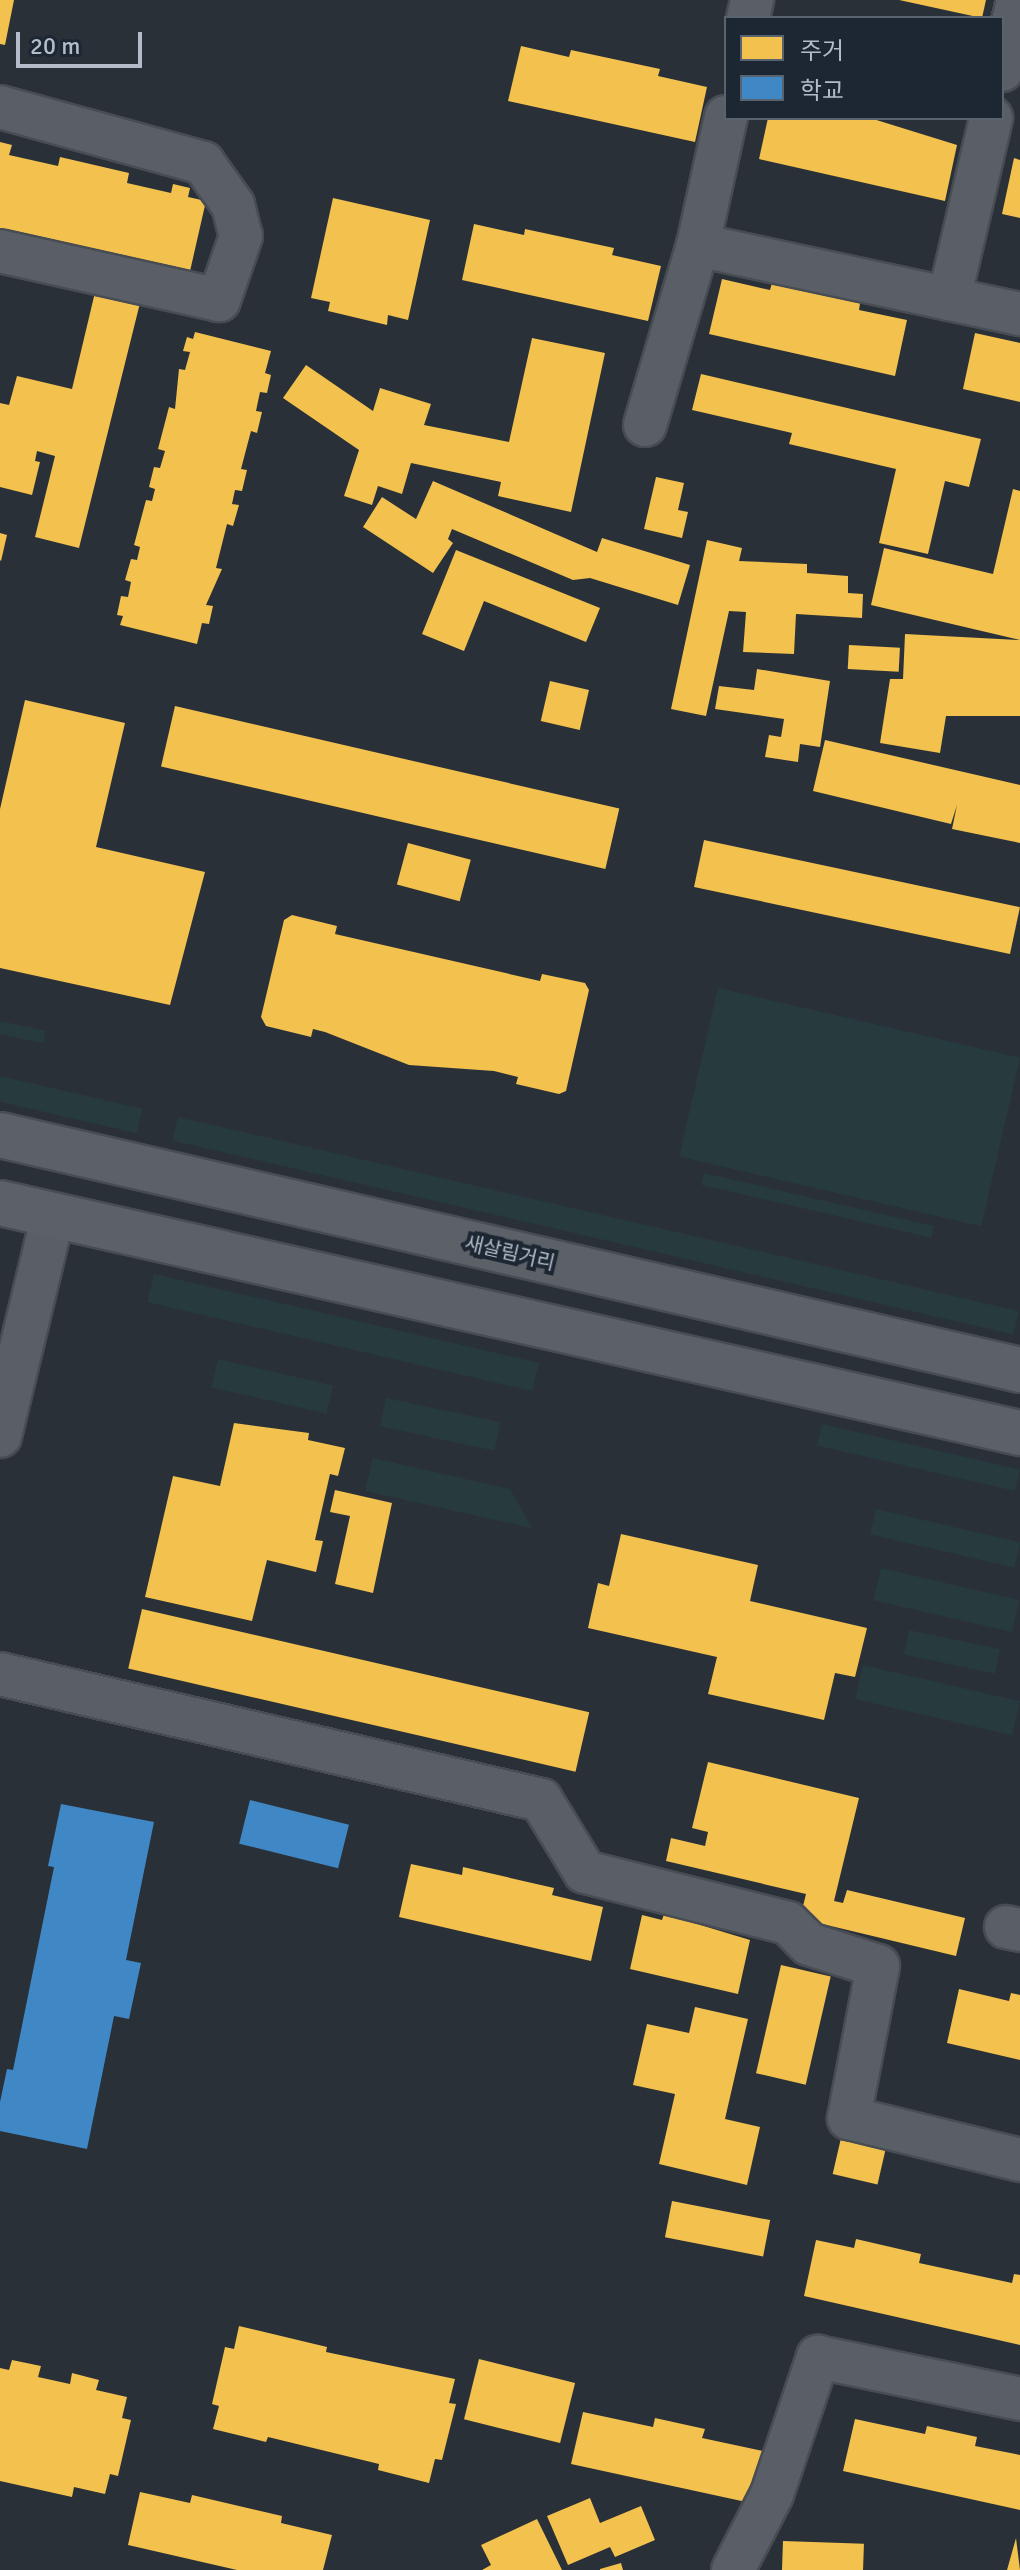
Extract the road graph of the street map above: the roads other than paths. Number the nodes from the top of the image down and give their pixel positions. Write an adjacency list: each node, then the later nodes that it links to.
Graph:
1 (1018, 0): 2 (street)
2 (1004, 61)
3 (0, 107): 7 (street)
4 (725, 120): 6 (street)
5 (991, 120): 8 (street)
6 (698, 245): 8 (street); 10 (street)
7 (0, 251)
8 (949, 299): 9 (street)
9 (1020, 314)
10 (645, 425)
11 (0, 1135): 14 (main road, 새살림거리)
12 (0, 1203): 13 (main road)
13 (53, 1215): 15 (main road); 16 (street)
14 (1020, 1370)
15 (1020, 1433)
16 (0, 1436)
17 (0, 1674): 18 (street)
18 (1020, 2160)
19 (1020, 2399): 20 (street)
20 (733, 2570)

